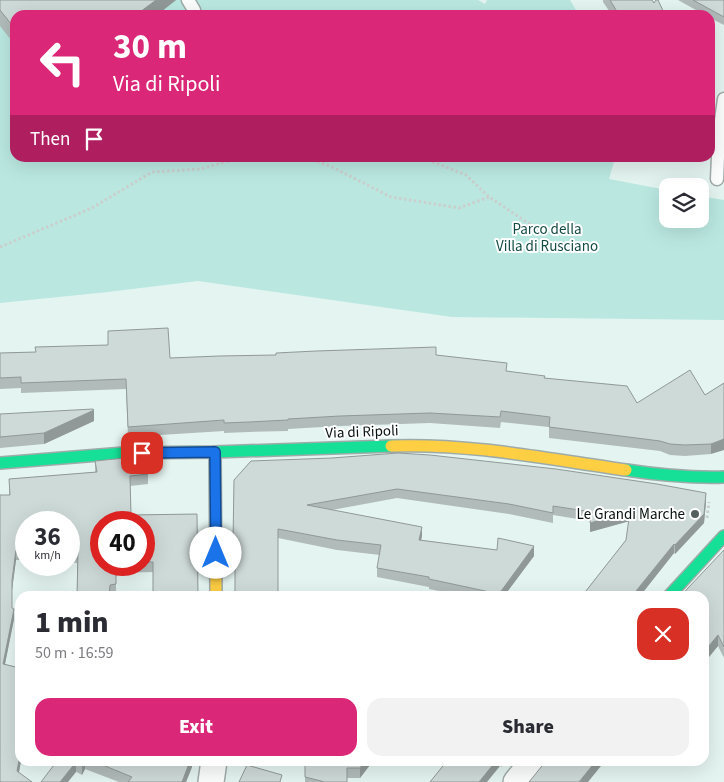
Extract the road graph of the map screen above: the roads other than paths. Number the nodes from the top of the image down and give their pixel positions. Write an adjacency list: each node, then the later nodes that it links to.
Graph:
1 (724, 98): 2 (lane)
2 (717, 179)
3 (215, 452): 4 (street, Via di Ripoli); 5 (street, Via di Ripoli); 7 (street)
4 (0, 463)
5 (724, 477)
6 (724, 536): 8 (street)
7 (216, 591)
8 (673, 591)
9 (213, 766): 11 (street)
10 (529, 766): 12 (street)
11 (210, 782)
12 (516, 782)

